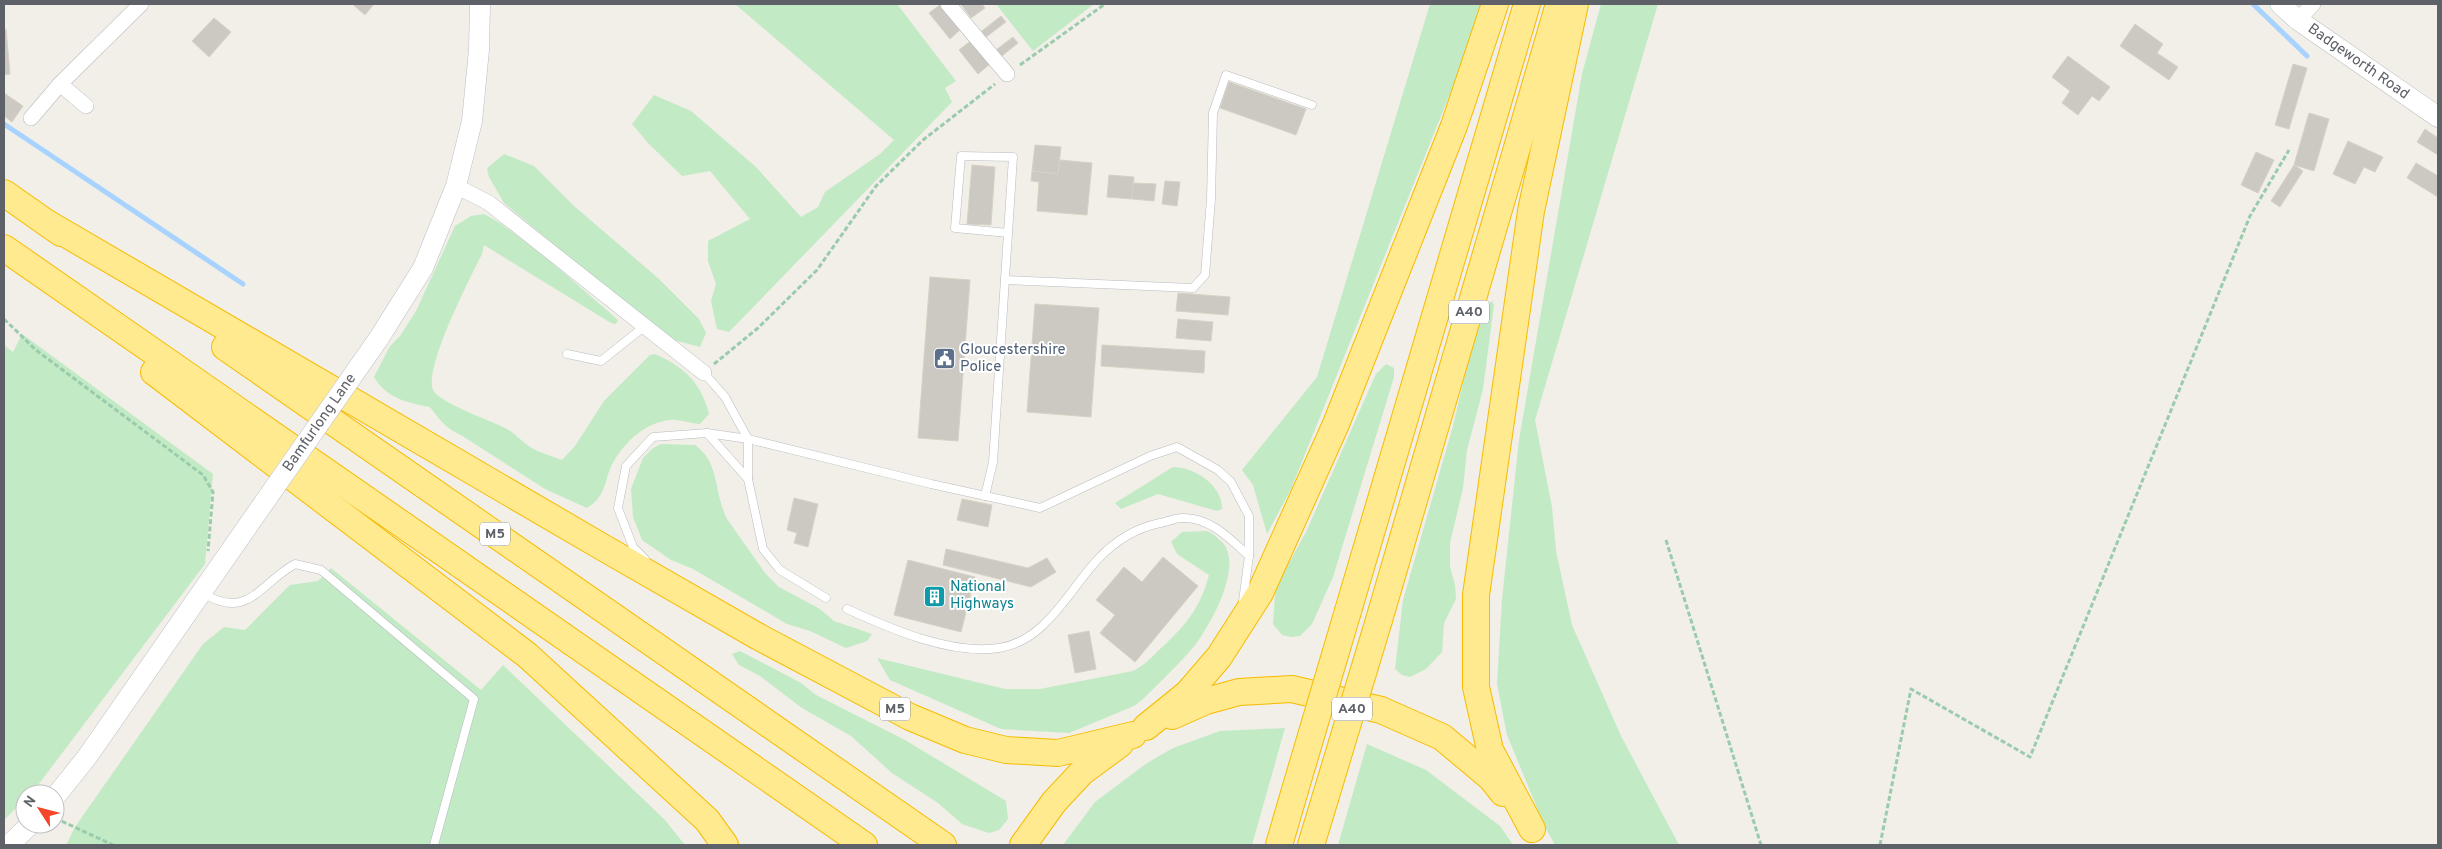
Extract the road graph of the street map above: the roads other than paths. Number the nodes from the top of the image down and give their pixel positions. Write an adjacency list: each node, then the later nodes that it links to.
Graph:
1 (141, 4): 12 (street)
2 (480, 4): 17 (street, Bamfurlong Lane)
3 (948, 4): 11 (street)
4 (1495, 4): 36 (highway)
5 (1528, 4): 47 (highway, A40, bridge)
6 (1559, 4): 48 (highway, A40, bridge)
7 (1575, 4): 40 (highway)
8 (2280, 4): 10 (street, Badgeworth Road)
9 (2313, 4): 10 (street)
10 (2298, 20): 15 (street, Badgeworth Road)
11 (1007, 74)
12 (60, 84): 14 (street); 16 (street)
13 (1312, 105): 23 (lane)
14 (86, 106)
15 (2438, 117)
16 (31, 118)
17 (456, 186): 24 (street); 33 (street, Bamfurlong Lane, bridge)
18 (4, 193): 19 (highway, M5)
19 (47, 223): 32 (highway, M5); 45 (highway, M5)
20 (1008, 232): 20 (lane); 23 (lane)
21 (4, 248): 44 (highway)
22 (4, 252): 43 (highway)
23 (1005, 280): 30 (lane)
24 (645, 326): 25 (lane); 26 (street)
25 (567, 354)
26 (704, 373): 28 (lane)
27 (707, 433): 28 (lane); 29 (lane); 32 (lane)
28 (748, 439): 29 (lane); 30 (lane)
29 (748, 479): 34 (lane)
30 (985, 496): 31 (lane)
31 (1249, 556): 35 (lane); 36 (lane)
32 (677, 590): 37 (highway, M5)
33 (201, 592): 38 (street, Bamfurlong Lane); 42 (lane)
34 (826, 598)
35 (847, 608)
36 (1219, 657): 37 (highway)
37 (1140, 731): 40 (highway); 46 (highway)
38 (65, 784)
39 (21, 834): 41 (street)
40 (1536, 837)
41 (9, 845)
42 (434, 845)
43 (726, 845)
44 (864, 845)
45 (943, 845)
46 (1023, 845)
47 (1279, 845)
48 (1311, 845)

